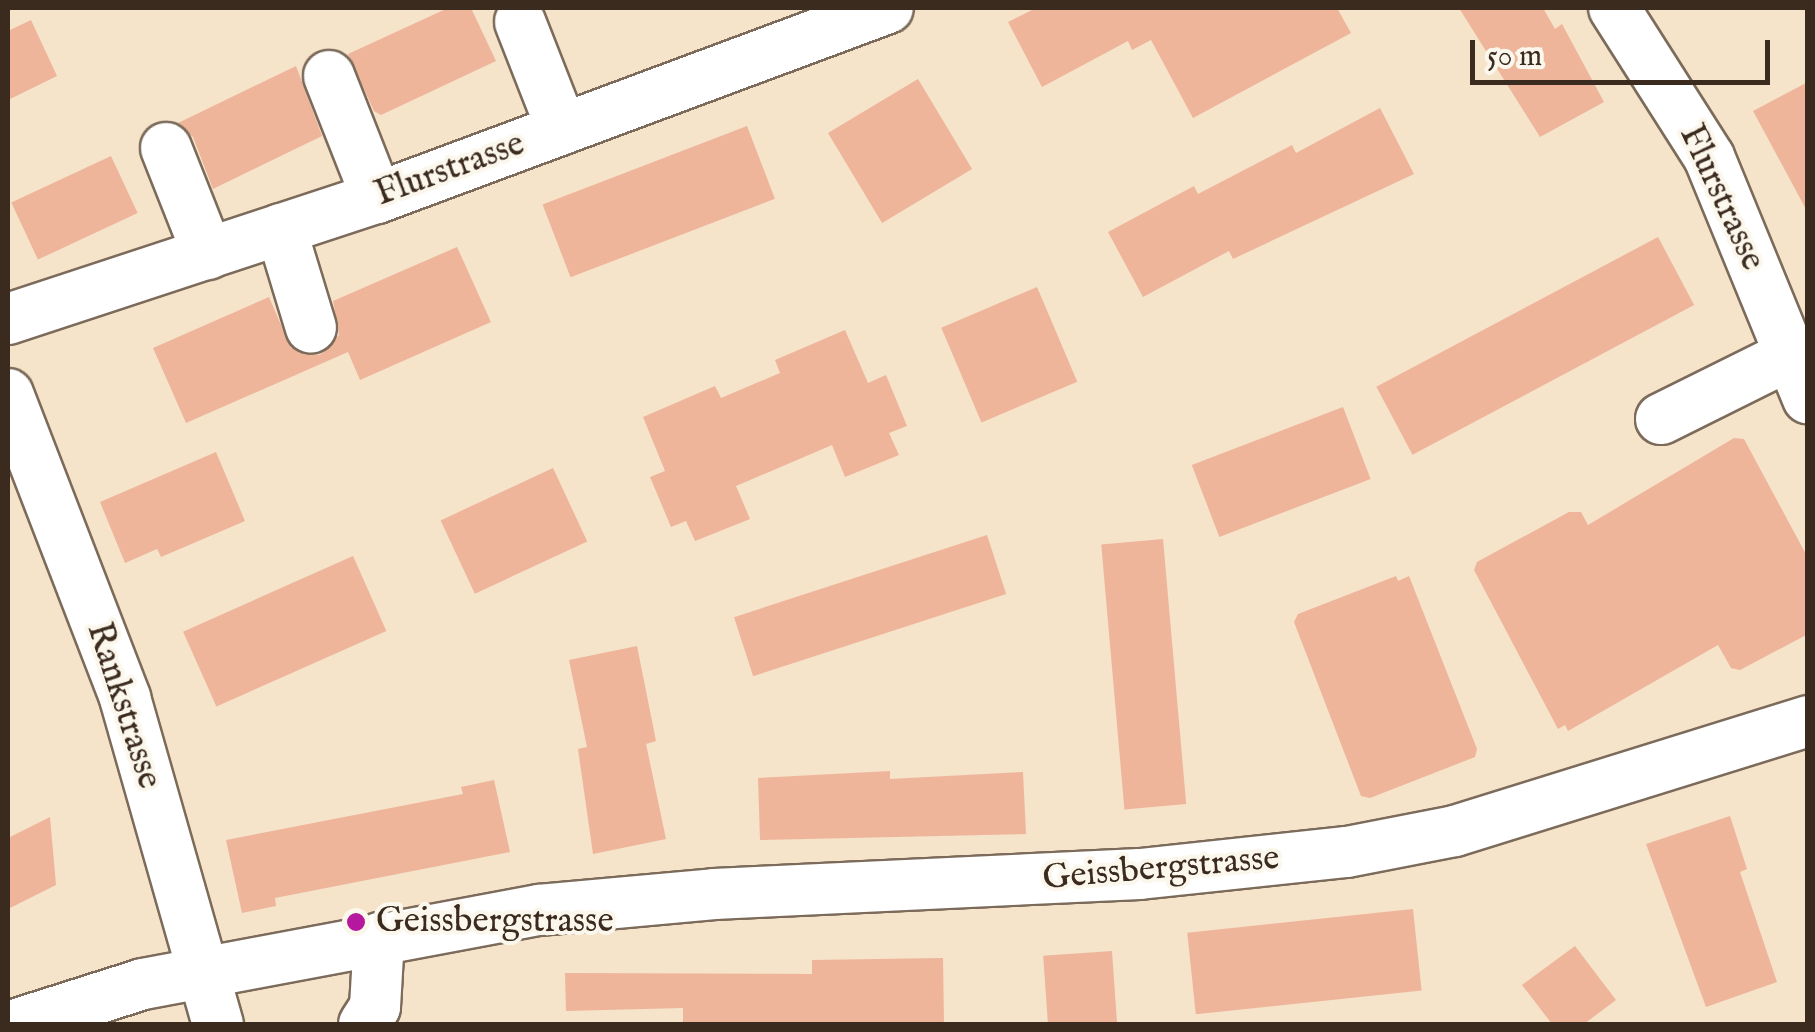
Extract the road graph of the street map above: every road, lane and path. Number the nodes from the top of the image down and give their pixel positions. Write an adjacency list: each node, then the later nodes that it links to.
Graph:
1 (888, 8): 5 (street, Flurstrasse)
2 (1614, 8): 12 (street, Flurstrasse)
3 (520, 22): 5 (street)
4 (329, 76): 7 (street)
5 (562, 129): 7 (street, Flurstrasse)
6 (166, 148): 9 (street)
7 (377, 198): 8 (street, Flurstrasse)
8 (281, 229): 9 (street, Flurstrasse); 11 (street)
9 (208, 254): 10 (street, Flurstrasse)
10 (8, 320)
11 (311, 328)
12 (1799, 377): 14 (street)
13 (8, 394): 17 (street, Rankstrasse)
14 (1661, 419)
15 (1808, 721): 16 (street, Geissbergstrasse)
16 (378, 938): 17 (street, Geissbergstrasse); 21 (street)
17 (203, 972): 18 (street, Geissbergstrasse); 20 (street, Rankstrasse)
18 (110, 1010): 19 (street, Geissbergstrasse)
19 (17, 1024)
20 (218, 1024)
21 (364, 1024)

